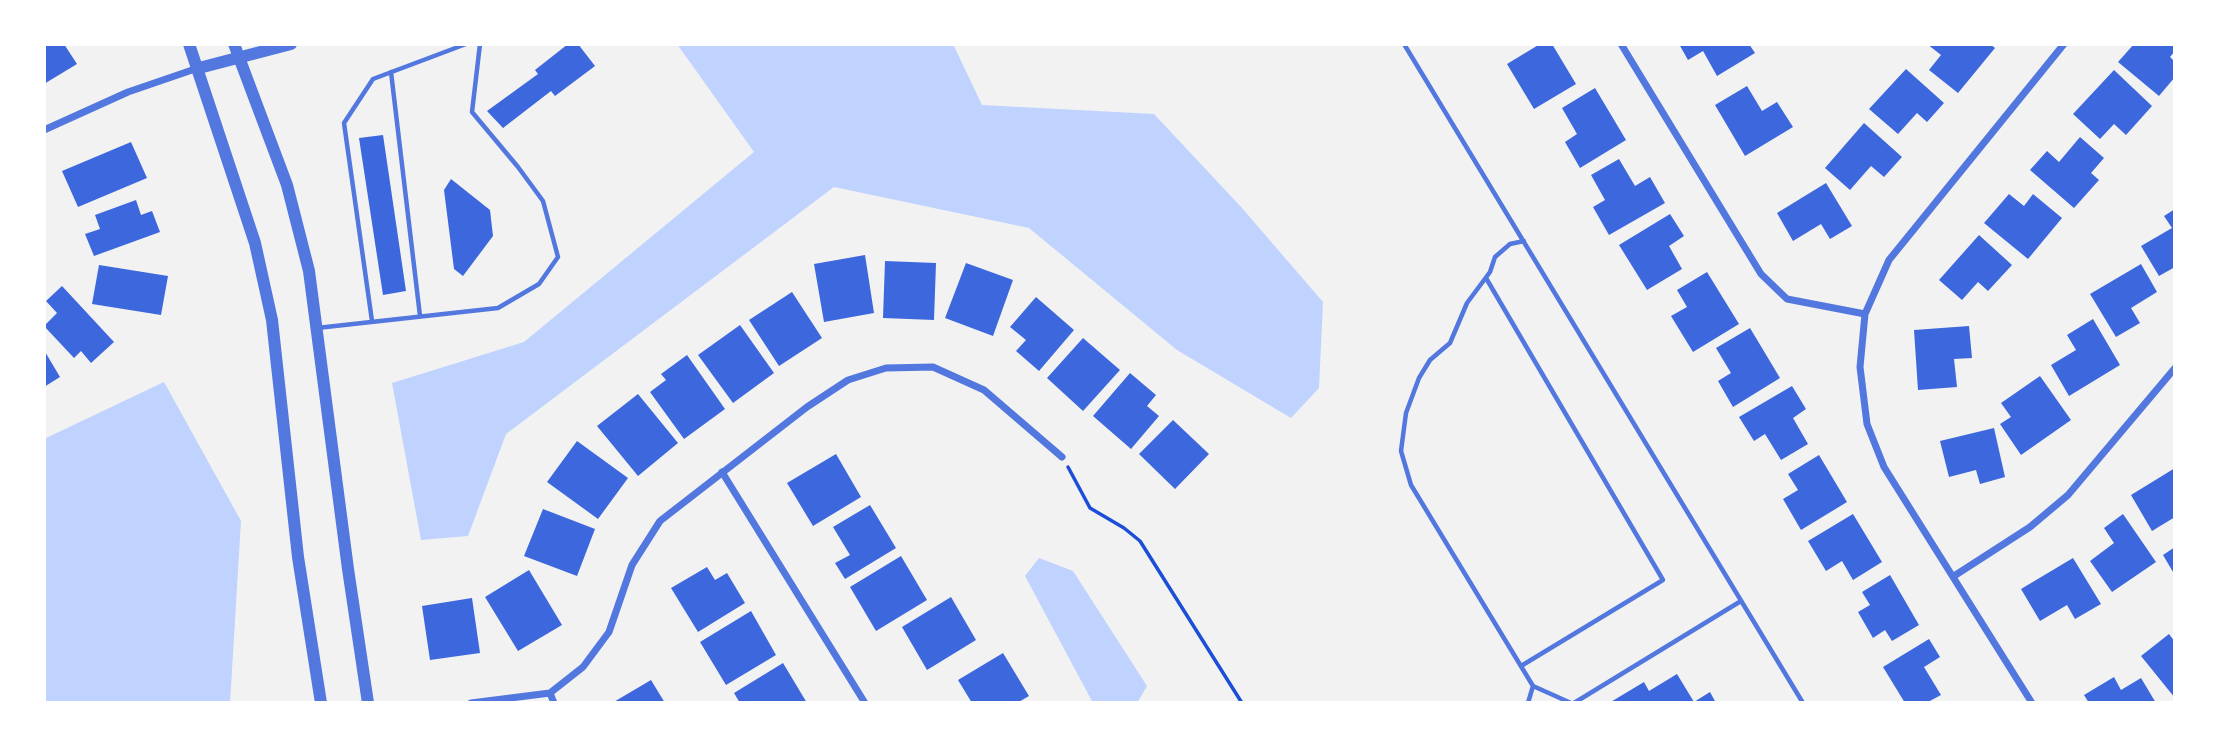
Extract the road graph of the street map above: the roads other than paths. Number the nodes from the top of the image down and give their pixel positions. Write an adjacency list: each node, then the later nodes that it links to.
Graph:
1 (189, 44): 10 (street)
2 (234, 44): 9 (street)
3 (291, 44): 9 (street)
4 (466, 44): 11 (lane)
5 (480, 44): 16 (lane)
6 (1404, 44): 13 (lane)
7 (1621, 44): 15 (street)
8 (2064, 44): 15 (street)
9 (241, 57): 10 (street); 18 (street)
10 (199, 68): 12 (street); 27 (street)
11 (391, 72): 16 (lane); 17 (lane)
12 (44, 130)
13 (1524, 241): 14 (lane); 23 (lane)
14 (1486, 278): 24 (lane); 24 (lane)
15 (1865, 314): 22 (street)
16 (420, 316): 17 (lane)
17 (372, 321): 18 (lane)
18 (317, 328): 28 (street)
19 (2175, 368): 22 (street)
20 (1062, 457): 21 (street)
21 (722, 472): 26 (street); 31 (street)
22 (1954, 576): 35 (street)
23 (1741, 601): 33 (lane); 34 (lane)
24 (1521, 666): 25 (lane)
25 (1533, 686): 32 (lane); 33 (lane)
26 (550, 693): 29 (street); 30 (street)
27 (321, 703)
28 (368, 703)
29 (471, 703)
30 (554, 703)
31 (865, 703)
32 (1528, 703)
33 (1572, 703)
34 (1803, 703)
35 (2032, 703)

